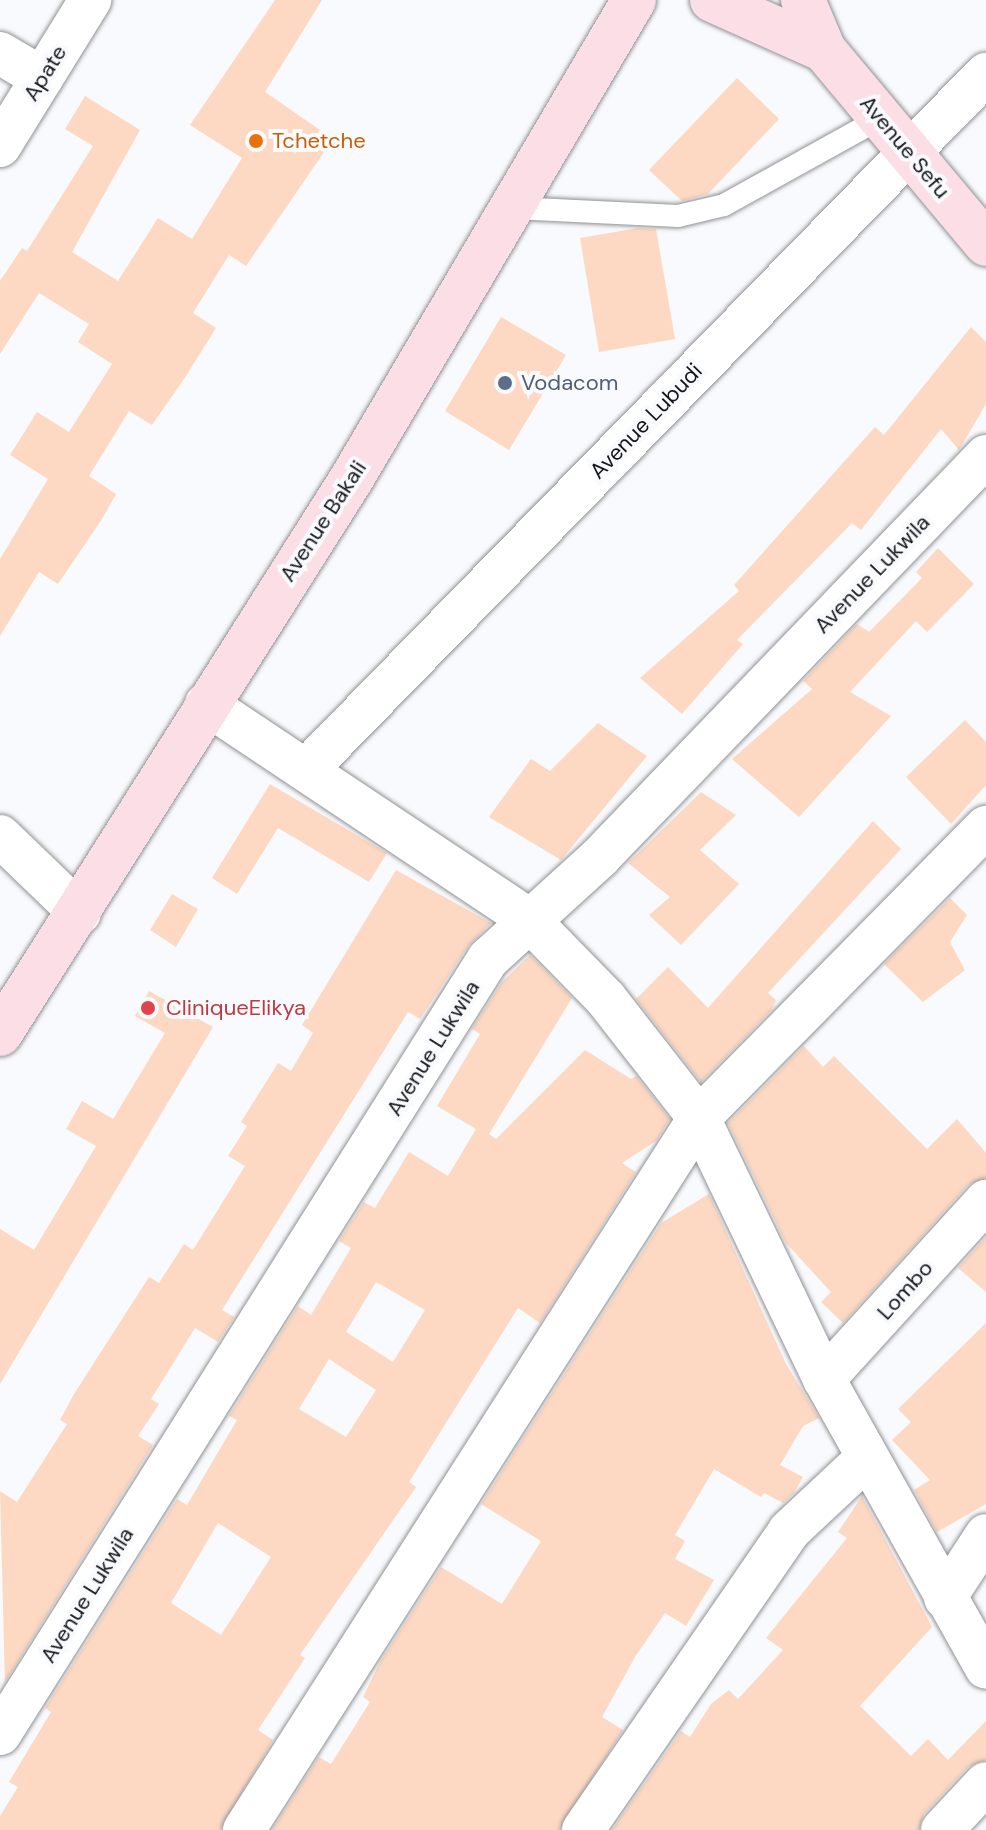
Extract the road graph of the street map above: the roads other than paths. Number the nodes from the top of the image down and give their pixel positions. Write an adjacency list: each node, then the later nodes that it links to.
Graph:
1 (90, 0): 8 (street, Apate)
2 (634, 0): 12 (street, Avenue Bakali)
3 (712, 0): 5 (street, Avenue Sefu)
4 (803, 0): 5 (street, Avenue Sefu)
5 (824, 50): 9 (street, Avenue Sefu)
6 (0, 53): 8 (street)
7 (986, 74): 11 (street, Avenue Lubudi)
8 (42, 78): 10 (street, Apate)
9 (881, 118): 11 (street, Avenue Sefu); 12 (lane)
10 (0, 146)
11 (909, 153): 13 (street, Avenue Sefu); 16 (street, Avenue Lubudi)
12 (514, 208): 15 (street, Avenue Bakali)
13 (986, 244)
14 (986, 456): 20 (street, Avenue Lukwila)
15 (206, 704): 16 (street); 19 (street, Avenue Bakali)
16 (307, 769): 20 (street)
17 (986, 827): 22 (street)
18 (0, 836): 19 (street)
19 (80, 913): 21 (street, Avenue Bakali)
20 (528, 919): 22 (street); 29 (street, Avenue Lukwila)
21 (0, 1034)
22 (699, 1118): 24 (street); 31 (street)
23 (986, 1201): 24 (street, Lombo)
24 (824, 1379): 25 (street)
25 (866, 1459): 27 (street); 32 (street)
26 (986, 1535): 27 (street)
27 (945, 1598): 28 (street)
28 (986, 1668)
29 (0, 1734)
30 (986, 1783): 33 (street)
31 (244, 1830)
32 (583, 1830)
33 (942, 1830)

